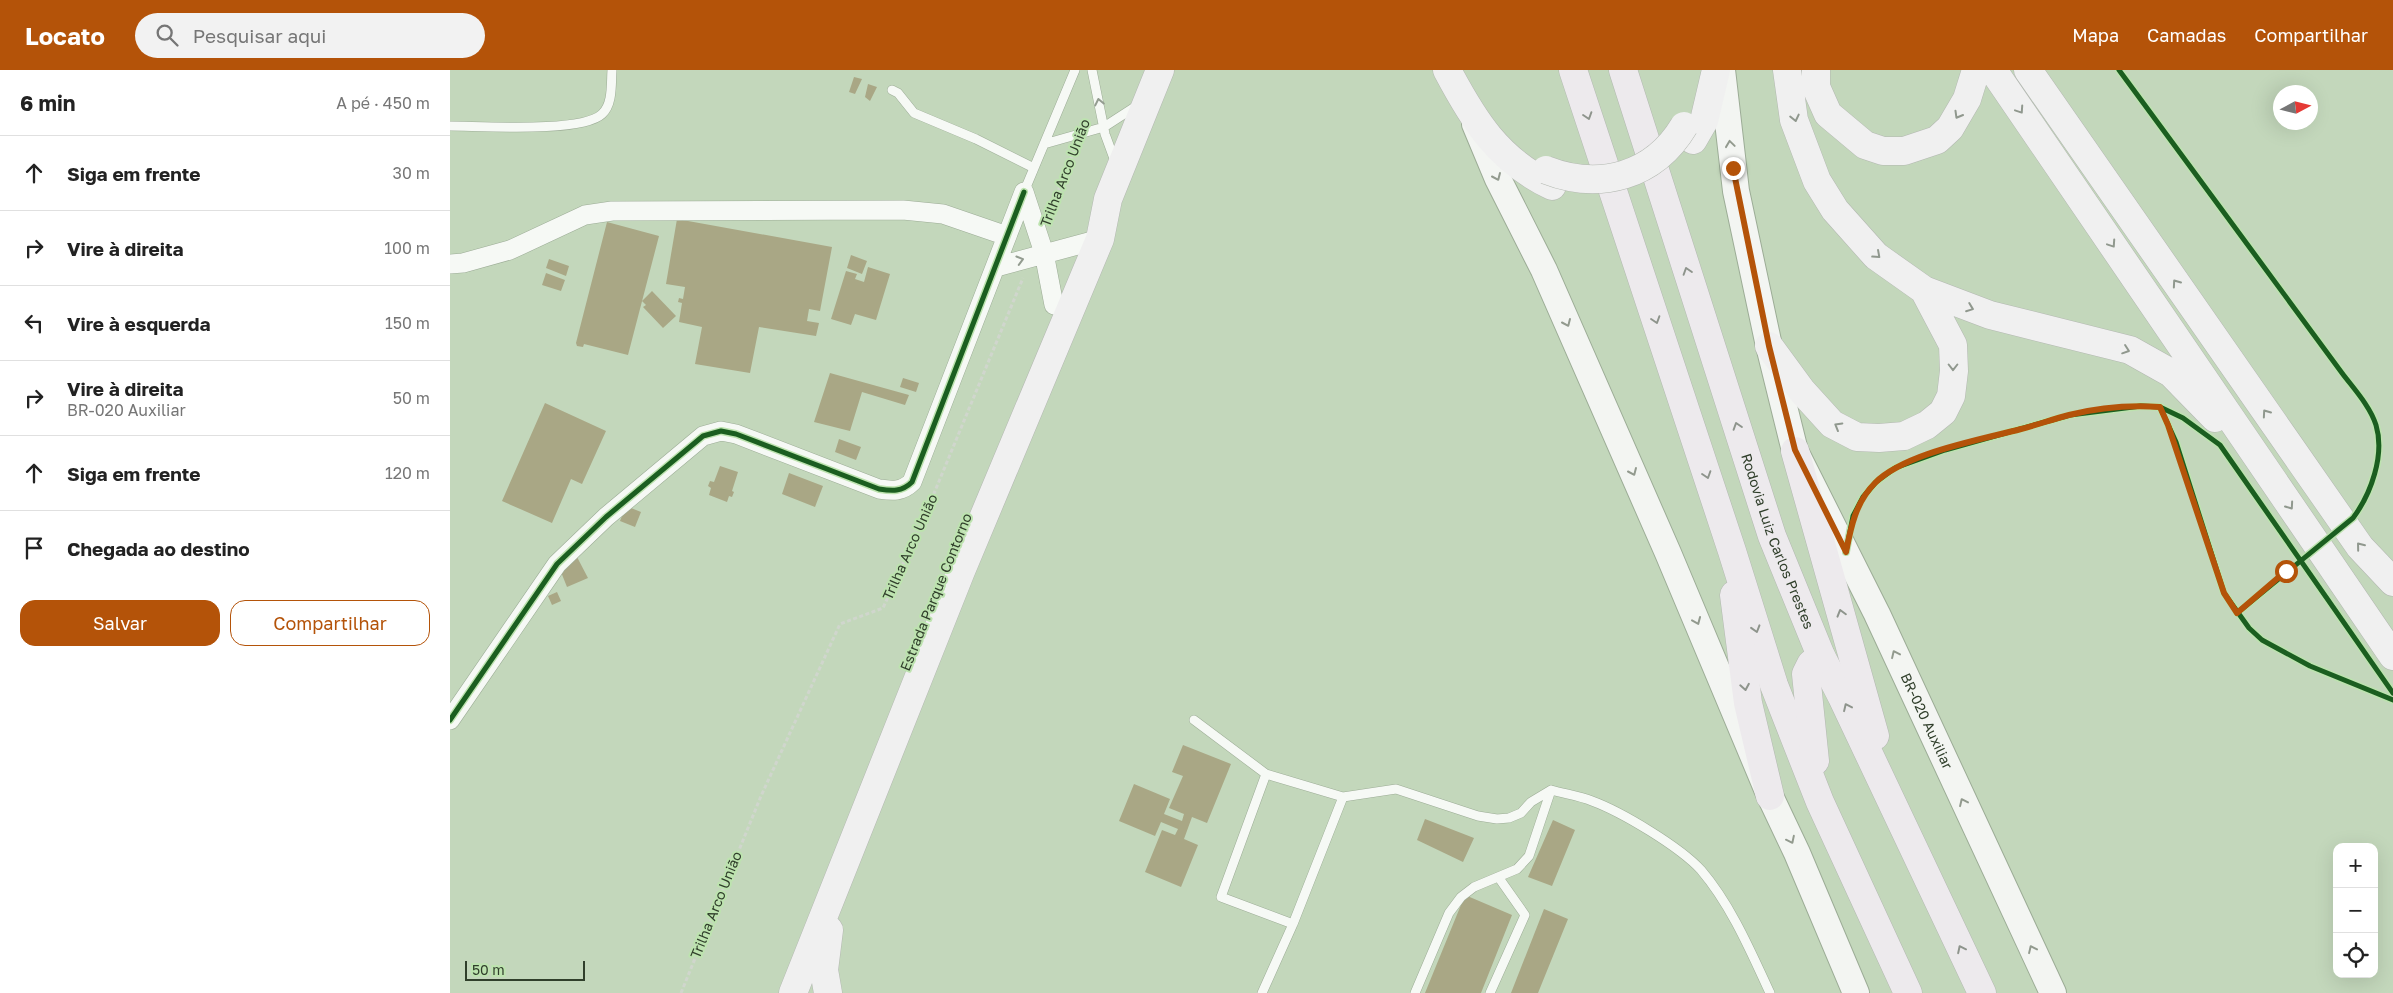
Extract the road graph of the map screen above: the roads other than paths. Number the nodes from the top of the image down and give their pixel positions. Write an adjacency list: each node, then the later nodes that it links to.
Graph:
1 (612, 70): 21 (lane)
2 (1075, 70): 24 (lane)
3 (1092, 70): 22 (lane, one-way to 3)
4 (1160, 70): 19 (main road, Estrada Parque Contorno)
5 (1447, 70): 20 (main road)
6 (1454, 70): 28 (main road)
7 (1573, 70): 40 (highway, one-way to 40)
8 (1623, 70): 42 (highway, Rodovia Luiz Carlos Prestes, one-way to 8)
9 (1698, 70): 23 (main road)
10 (1716, 70): 23 (main road)
11 (1722, 70): 37 (main road, BR-020 Auxiliar, one-way to 11)
12 (1787, 70): 35 (main road, one-way to 35)
13 (1816, 70): 14 (main road, one-way to 13)
14 (1976, 70)
15 (1993, 70): 39 (main road, one-way to 39)
16 (2028, 70): 25 (main road)
17 (2042, 70): 25 (main road)
18 (892, 90): 26 (lane)
19 (1150, 98): 22 (lane); 27 (main road, Estrada Parque Contorno)
20 (1472, 116): 28 (main road); 49 (main road, one-way to 49)
21 (450, 126)
22 (1104, 127): 24 (lane); 27 (lane)
23 (1689, 133): 28 (main road)
24 (1044, 144): 26 (lane)
25 (2081, 146): 41 (main road, one-way to 25)
26 (1034, 168): 29 (lane)
27 (1119, 171): 31 (main road, Estrada Parque Contorno)
28 (1549, 178)
29 (1024, 192): 30 (street); 32 (street)
30 (1007, 236): 33 (street); 34 (street)
31 (1091, 241): 32 (street); 36 (main road, Estrada Parque Contorno); 52 (main road, Estrada Parque Contorno)
32 (1044, 253): 34 (street, one-way to 32); 36 (street)
33 (450, 264)
34 (996, 267): 44 (street)
35 (1924, 290): 37 (main road, one-way to 37); 39 (main road, one-way to 39)
36 (1054, 305): 55 (main road, Estrada Parque Contorno)
37 (1769, 346): 38 (main road, BR-020 Auxiliar)
38 (1795, 450): 51 (highway, one-way to 38); 65 (main road, BR-020 Auxiliar, one-way to 38)
39 (2267, 471): 43 (main road, one-way to 43)
40 (1732, 552): 49 (highway, one-way to 49); 50 (highway, one-way to 50)
41 (2393, 582)
42 (1821, 656): 50 (highway); 51 (highway, Rodovia Luiz Carlos Prestes, one-way to 42)
43 (2393, 656)
44 (450, 720)
45 (1194, 720): 46 (lane)
46 (1266, 774): 48 (lane); 54 (lane)
47 (1551, 790): 48 (lane); 53 (lane); 61 (lane)
48 (1343, 796): 54 (lane)
49 (1770, 796): 62 (main road, one-way to 62)
50 (1820, 802): 63 (highway)
51 (1896, 812): 64 (highway, Rodovia Luiz Carlos Prestes, one-way to 51)
52 (840, 876): 56 (main road, Estrada Parque Contorno); 57 (main road)
53 (1499, 878): 59 (lane); 60 (lane)
54 (1293, 924): 58 (lane)
55 (781, 993)
56 (793, 993)
57 (828, 993)
58 (1262, 993)
59 (1415, 993)
60 (1490, 993)
61 (1770, 993)
62 (1856, 993)
63 (1908, 993)
64 (1982, 993)
65 (2053, 993)

